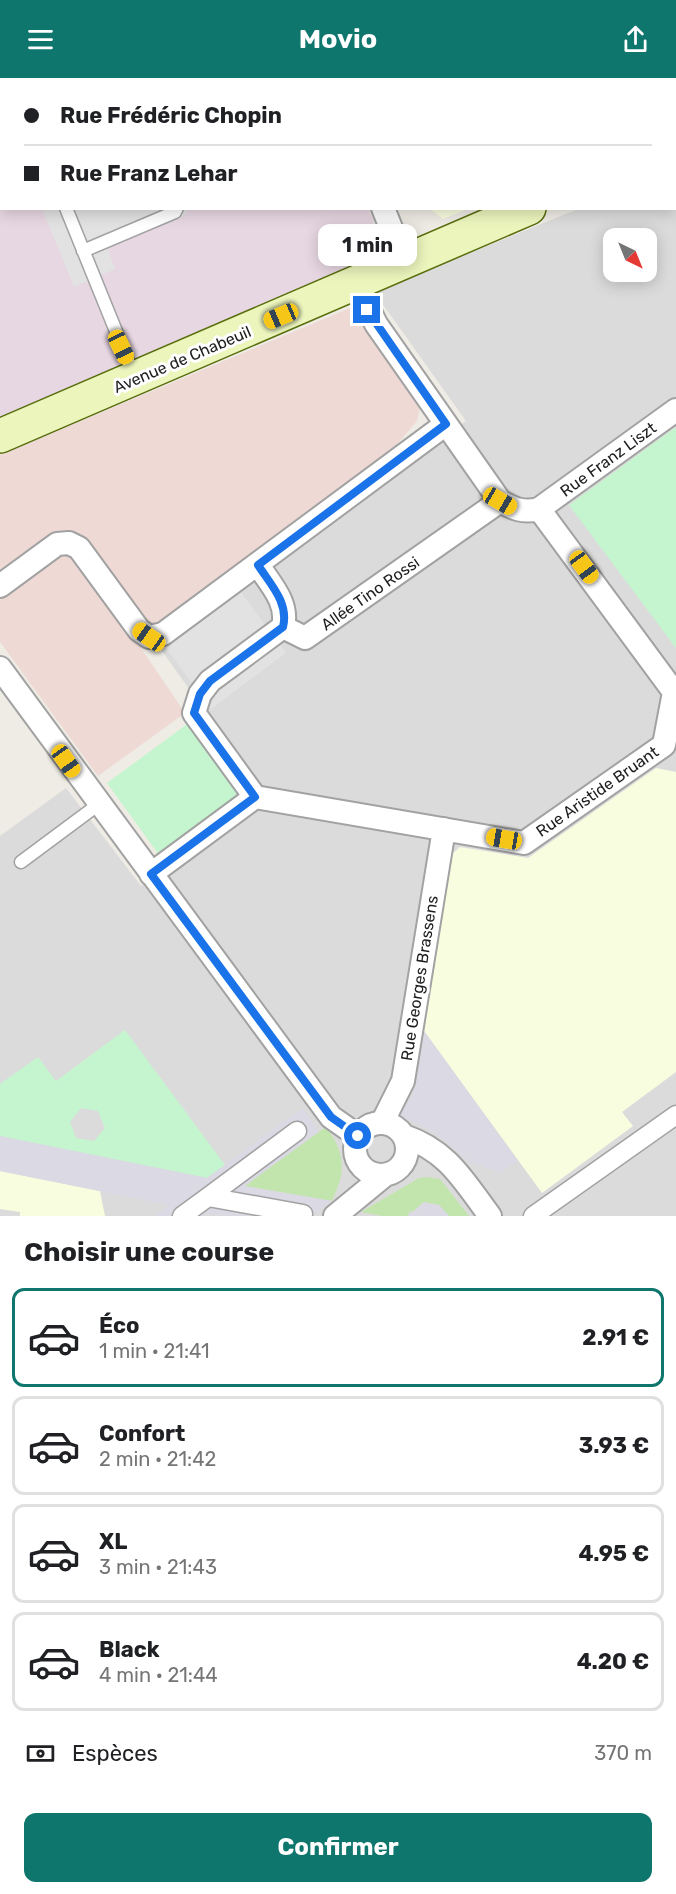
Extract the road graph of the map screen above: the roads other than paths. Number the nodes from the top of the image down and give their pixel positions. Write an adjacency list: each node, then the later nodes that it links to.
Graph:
1 (67, 210): 5 (lane)
2 (176, 210): 5 (lane)
3 (384, 210): 6 (street)
4 (524, 210): 6 (main road, Avenue de Chabeuil)
5 (83, 251): 8 (lane)
6 (405, 263): 7 (main road, Avenue de Chabeuil)
7 (357, 284): 8 (main road, Avenue de Chabeuil); 10 (street)
8 (136, 379): 11 (main road, Avenue de Chabeuil)
9 (676, 410): 13 (street, Rue Franz Liszt)
10 (446, 424): 12 (street); 14 (street)
11 (0, 435)
12 (500, 501): 13 (street); 16 (street, Allée Tino Rossi)
13 (539, 509): 18 (street, Rue Aristide Bruant)
14 (258, 565): 15 (street); 16 (street)
15 (0, 586)
16 (283, 627): 20 (street)
17 (0, 668): 21 (street)
18 (675, 693): 19 (street, Rue Aristide Bruant)
19 (670, 746): 22 (street, Rue Aristide Bruant)
20 (255, 797): 22 (street, Rue Aristide Bruant); 24 (street)
21 (99, 804): 23 (lane); 24 (street)
22 (444, 829): 26 (street, Rue Georges Brassens)
23 (21, 862)
24 (151, 874): 28 (street)
25 (676, 1115): 38 (street)
26 (382, 1123): 28 (street); 29 (street)
27 (297, 1131): 33 (street)
28 (358, 1136): 31 (street)
29 (404, 1136): 30 (street); 32 (street)
30 (451, 1164): 32 (street); 37 (street)
31 (361, 1166): 32 (street); 34 (street)
32 (395, 1169): 34 (street)
33 (208, 1197): 35 (street); 36 (street)
34 (342, 1210)
35 (303, 1214)
36 (182, 1216)
37 (490, 1216)
38 (533, 1216)

